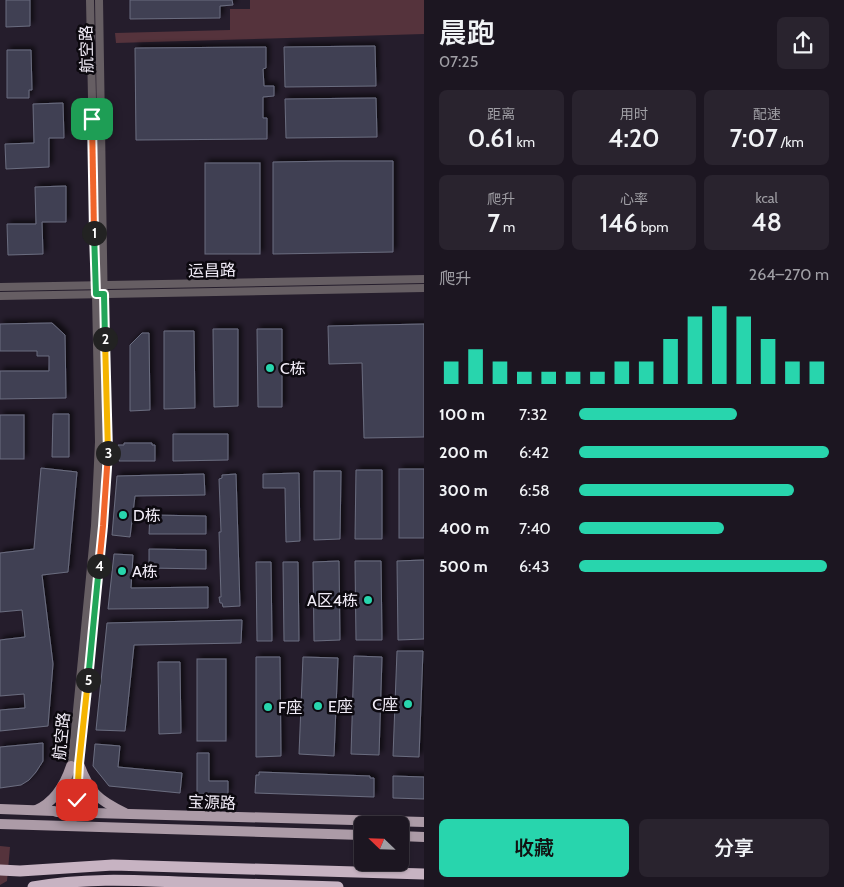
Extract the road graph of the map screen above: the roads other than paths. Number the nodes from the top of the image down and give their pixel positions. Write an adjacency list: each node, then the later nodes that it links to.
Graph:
1 (90, 0): 6 (street, 航空路)
2 (98, 0): 6 (street, 航空路)
3 (424, 279): 6 (street, 运昌路)
4 (0, 287): 6 (street, 运昌路)
5 (424, 288): 6 (street, 运昌路)
6 (100, 290): 7 (street, 运昌路); 8 (street, 航空路)
7 (0, 296)
8 (75, 765): 10 (main road); 11 (street, 航空路); 12 (main road)
9 (0, 809): 10 (main road, 宝源路)
10 (35, 811): 11 (main road, 宝源路)
11 (71, 813): 12 (main road, 宝源路); 15 (street, 航空路)
12 (128, 814): 13 (main road, 宝源路)
13 (424, 822)
14 (0, 824): 15 (main road, 宝源路)
15 (71, 826): 16 (main road, 宝源路)
16 (354, 835)
17 (409, 836): 18 (main road)
18 (424, 836)
19 (0, 870): 20 (highway)
20 (424, 874)
21 (33, 887): 22 (highway)
22 (338, 887)

